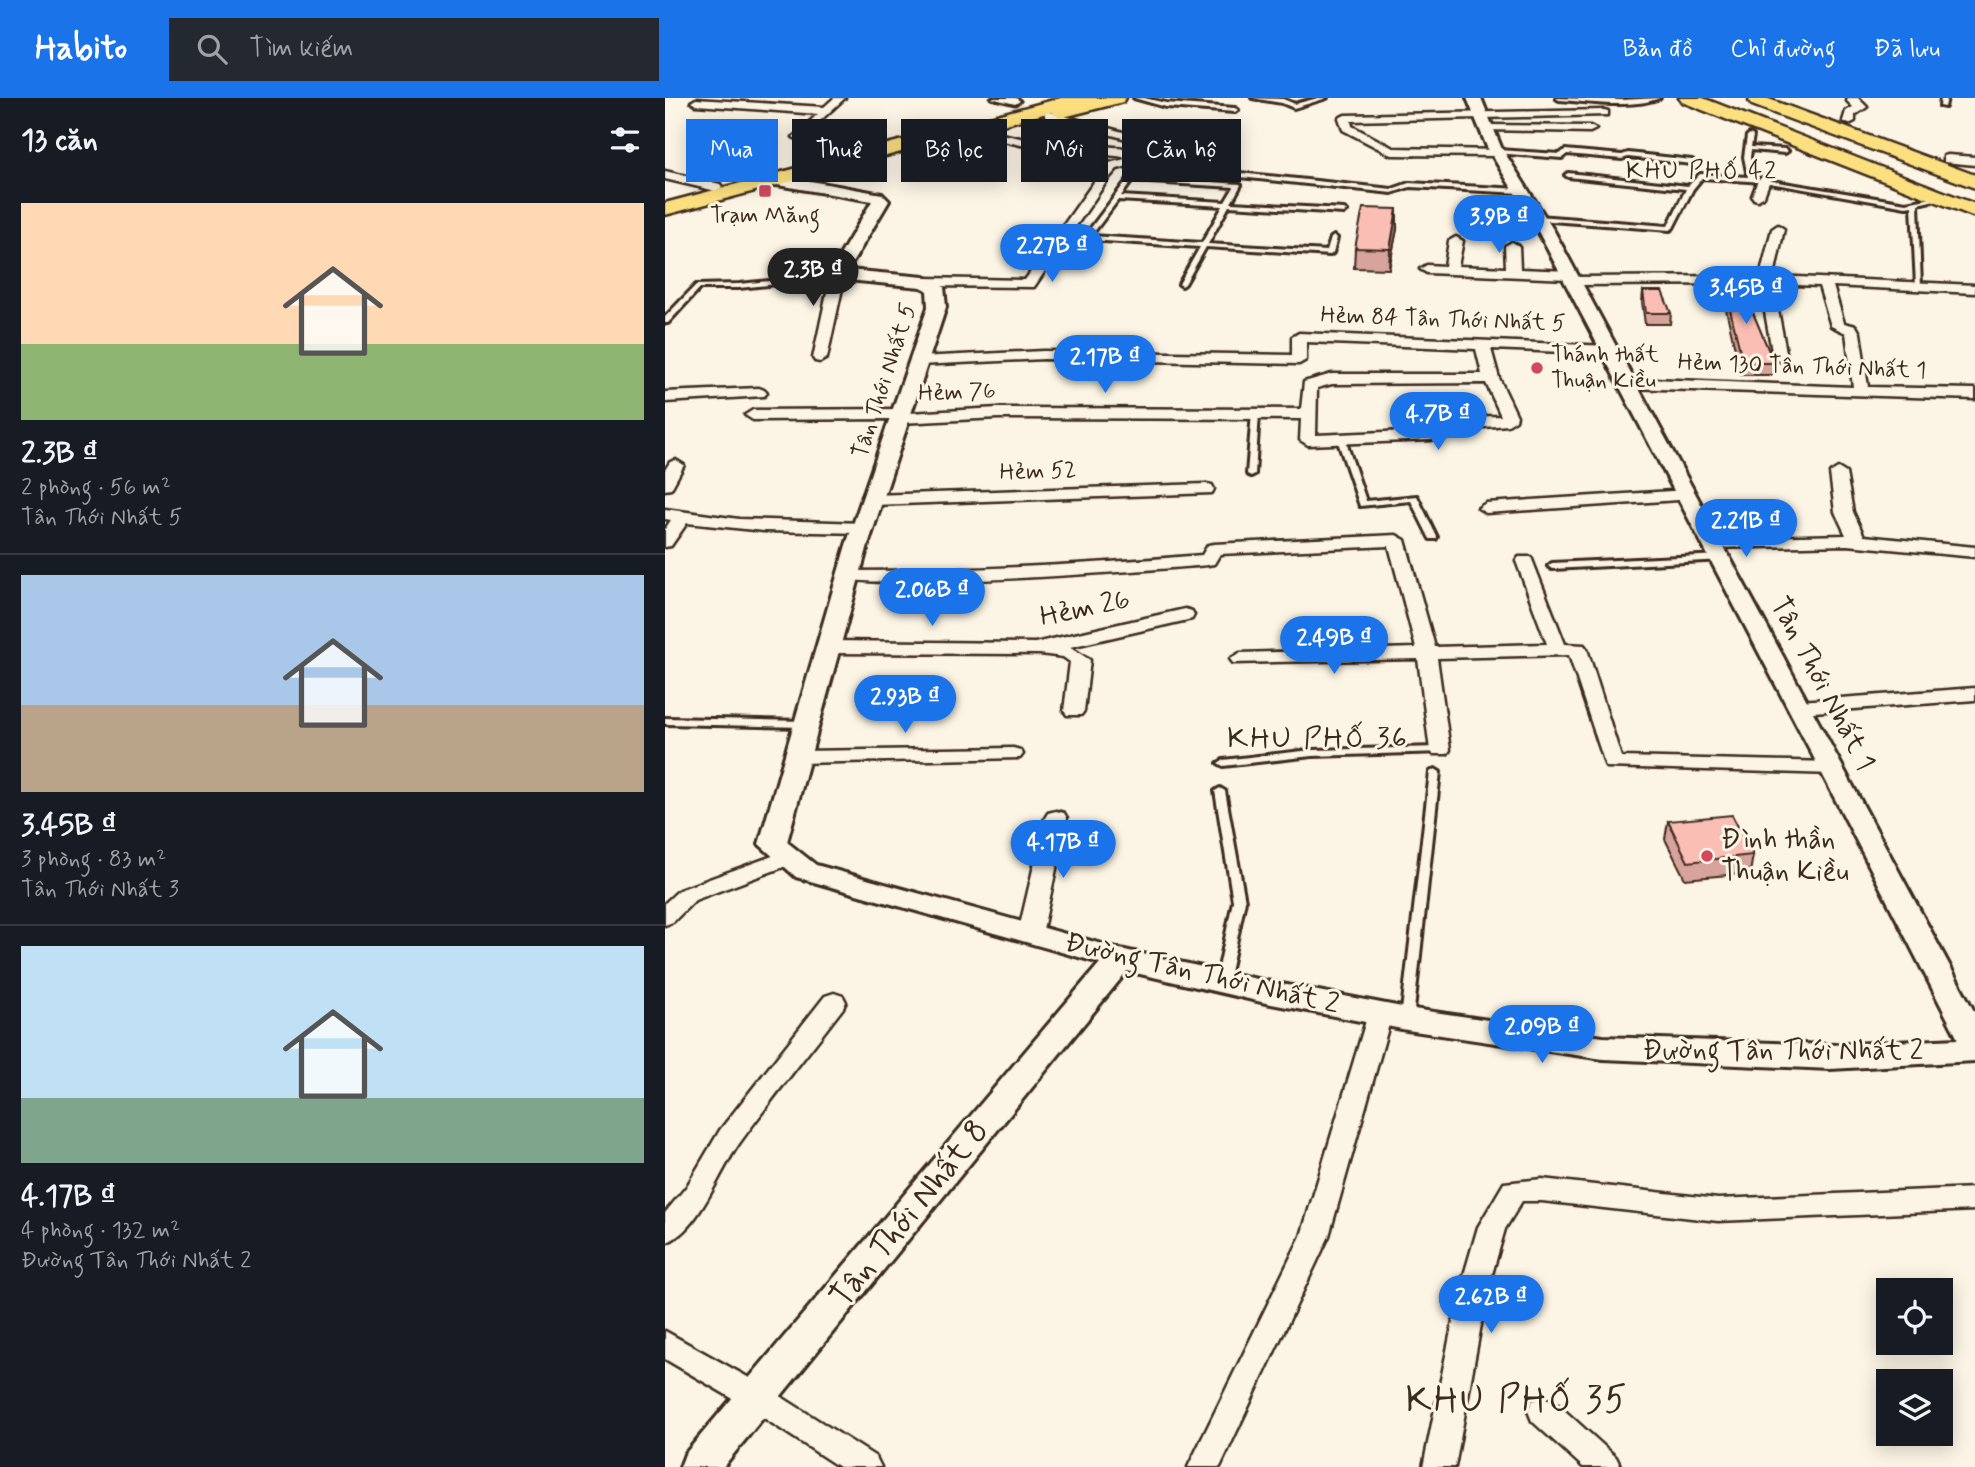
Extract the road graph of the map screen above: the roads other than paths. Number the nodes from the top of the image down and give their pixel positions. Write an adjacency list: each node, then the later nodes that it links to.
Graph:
1 (840, 98): 21 (street)
2 (1082, 98): 22 (highway)
3 (1117, 98): 18 (highway)
4 (1137, 98): 20 (lane)
5 (1255, 98): 6 (lane)
6 (1324, 98)
7 (1559, 98): 8 (lane)
8 (1657, 98)
9 (1688, 98): 29 (main road)
10 (1714, 98): 28 (main road)
11 (1728, 98): 28 (main road)
12 (1751, 98): 25 (main road)
13 (1762, 98): 25 (main road)
14 (1853, 98): 27 (street)
15 (1944, 98): 19 (lane)
16 (1020, 99): 22 (highway)
17 (696, 102): 21 (street)
18 (1050, 106): 22 (highway); 31 (street)
19 (1943, 106)
20 (1235, 110)
21 (827, 111): 26 (street)
22 (993, 111): 52 (highway)
23 (1482, 113): 24 (street); 30 (street); 37 (street, Tân Thới Nhất 1); 37 (street)
24 (1604, 113)
25 (1800, 113): 27 (main road); 28 (main road); 29 (main road); 51 (main road); 60 (main road)
26 (818, 119)
27 (1849, 121): 38 (main road)
28 (1778, 122)
29 (1748, 128): 34 (lane); 57 (main road)
30 (1590, 129)
31 (1122, 133)
32 (1007, 139): 36 (street)
33 (901, 147): 46 (highway)
34 (1748, 148): 35 (lane); 47 (lane)
35 (1785, 151)
36 (1122, 152)
37 (1497, 152): 40 (lane); 54 (street, Tân Thới Nhất 1)
38 (1948, 159): 39 (street); 42 (main road)
39 (1975, 161)
40 (1692, 162)
41 (1122, 166): 81 (street)
42 (1975, 169)
43 (665, 175): 52 (street)
44 (1241, 175): 54 (lane)
45 (1568, 175): 53 (lane)
46 (778, 179)
47 (1757, 180): 53 (lane); 56 (street); 62 (lane)
48 (767, 182): 63 (highway); 66 (highway); 78 (street)
49 (1128, 182): 58 (lane)
50 (1192, 182): 61 (lane)
51 (1975, 182)
52 (712, 188): 55 (highway); 59 (highway)
53 (1690, 188): 67 (lane)
54 (1520, 191): 67 (street, Tân Thới Nhất 1)
55 (665, 192)
56 (1758, 196)
57 (1941, 197): 62 (lane); 65 (main road)
58 (1117, 198): 61 (lane); 69 (lane)
59 (665, 200)
60 (1975, 200)
61 (1228, 204): 64 (lane); 72 (lane)
62 (1915, 205): 84 (lane)
63 (665, 209)
64 (1345, 211)
65 (1975, 211)
66 (665, 215)
67 (1538, 218): 79 (street, Tân Thới Nhất 1)
68 (1778, 229): 80 (street)
69 (1086, 238): 72 (lane); 74 (lane)
70 (1334, 239): 72 (lane)
71 (1456, 241): 76 (street)
72 (1204, 246): 83 (lane)
73 (1513, 246): 77 (street)
74 (1074, 254)
75 (1427, 269): 76 (street)
76 (1451, 270): 77 (street)
77 (1513, 272): 79 (street)
78 (843, 276): 81 (street, Tân Thới Nhất 5); 86 (lane); 90 (street)
79 (1571, 278): 80 (street); 88 (street, Tân Thới Nhất 1)
80 (1766, 281): 82 (street); 89 (street)
81 (924, 282): 91 (street, Tân Thới Nhất 5)
82 (1825, 282): 84 (street); 94 (street)
83 (1182, 284)
84 (1919, 285): 85 (street)
85 (1975, 289)
86 (665, 321)
87 (1483, 346): 88 (street, Hẻm 84 Tân Thới Nhất 5); 91 (street, Hẻm 84 Tân Thới Nhất 5); 92 (street)
88 (1609, 350): 93 (street, Tân Thới Nhất 1)
89 (1780, 357)
90 (821, 358)
91 (919, 361): 101 (street, Tân Thới Nhất 5)
92 (1491, 378): 99 (street); 102 (street)
93 (1627, 383): 94 (street, Hẻm 130 Tân Thới Nhất 1); 108 (street, Tân Thới Nhất 1)
94 (1861, 392): 96 (street, Hẻm 130 Tân Thới Nhất 1)
95 (759, 393): 97 (street)
96 (1975, 394)
97 (665, 397)
98 (1255, 414): 99 (street, Hẻm 76); 101 (street, Hẻm 76); 105 (lane)
99 (1310, 414): 102 (street)
100 (753, 415): 101 (street, Hẻm 76)
101 (901, 416): 109 (street, Tân Thới Nhất 5)
102 (1341, 439): 113 (lane)
103 (676, 465): 106 (street)
104 (1838, 472): 114 (street)
105 (1251, 474)
106 (665, 485)
107 (1206, 489): 109 (street, Hẻm 52)
108 (1687, 495): 110 (street); 116 (street, Tân Thới Nhất 1)
109 (873, 500): 112 (street, Tân Thới Nhất 5)
110 (1486, 508)
111 (673, 516): 112 (street); 115 (street)
112 (863, 528): 120 (street)
113 (1433, 537)
114 (1857, 541): 116 (street); 117 (street)
115 (665, 542)
116 (1717, 551): 119 (lane); 128 (street, Tân Thới Nhất 1)
117 (1975, 552)
118 (1525, 561): 124 (street)
119 (1552, 566)
120 (849, 576): 122 (street); 125 (street)
121 (1185, 615): 123 (street, Hẻm 26)
122 (828, 647): 123 (street, Hẻm 26); 131 (street)
123 (1035, 649): 129 (street)
124 (1558, 649): 125 (street); 136 (street)
125 (1427, 653): 126 (street); 132 (street)
126 (1240, 659)
127 (1975, 694): 128 (street)
128 (1800, 707): 136 (street, Tân Thới Nhất 1)
129 (1075, 711)
130 (665, 722): 131 (lane)
131 (807, 724): 134 (street)
132 (1440, 750): 135 (lane)
133 (1013, 754): 134 (street)
134 (798, 757): 140 (street)
135 (1223, 763)
136 (1833, 768): 147 (street, Tân Thới Nhất 1)
137 (1435, 772): 146 (lane)
138 (1220, 792): 144 (lane)
139 (1055, 818): 142 (street)
140 (789, 857): 141 (street); 142 (street, Đường Tân Thới Nhất 2)
141 (665, 917)
142 (1030, 934): 143 (street, Đường Tân Thới Nhất 2)
143 (1120, 959): 144 (street, Đường Tân Thới Nhất 2); 152 (street, Tân Thới Nhất 8)
144 (1222, 982): 146 (street, Đường Tân Thới Nhất 2)
145 (834, 1002): 150 (street)
146 (1393, 1016): 148 (street, Đường Tân Thới Nhất 2); 156 (street)
147 (1975, 1042)
148 (1975, 1050)
149 (1975, 1199): 157 (street)
150 (665, 1232)
151 (665, 1345): 152 (street)
152 (758, 1398): 154 (street, Tân Thới Nhất 8); 155 (street)
153 (1543, 1411): 158 (street)
154 (699, 1467)
155 (865, 1467)
156 (1203, 1467)
157 (1439, 1467)
158 (1605, 1467)

